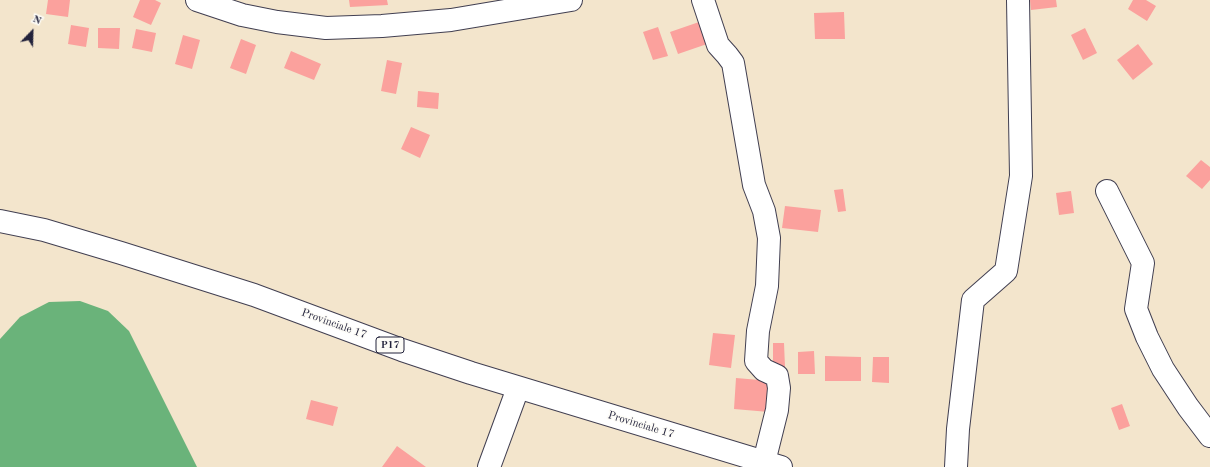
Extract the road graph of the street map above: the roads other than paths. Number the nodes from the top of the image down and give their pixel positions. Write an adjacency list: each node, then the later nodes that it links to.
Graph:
1 (197, 0): 2 (street)
2 (570, 0)
3 (703, 0): 9 (street)
4 (1018, 0): 11 (street)
5 (1107, 191): 8 (street)
6 (0, 221): 7 (street, Provinciale 17 / P17)
7 (518, 388): 9 (street, Provinciale 17 / P17); 10 (street)
8 (1210, 436)
9 (773, 464)
10 (489, 467)
11 (956, 467)

